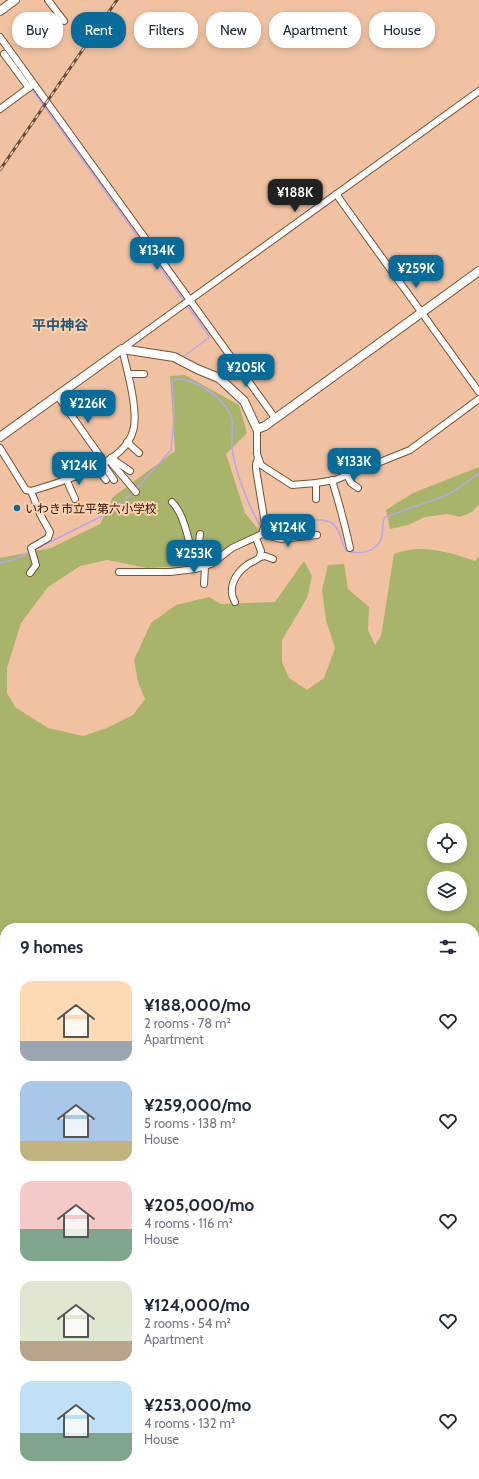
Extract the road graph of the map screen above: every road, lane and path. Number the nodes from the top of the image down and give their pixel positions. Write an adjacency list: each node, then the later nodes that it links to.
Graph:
1 (15, 0): 3 (street)
2 (48, 0): 4 (street)
3 (0, 9)
4 (64, 21)
5 (0, 37): 6 (street)
6 (4, 51): 7 (street)
7 (31, 86): 9 (street); 12 (street)
8 (479, 91): 10 (street)
9 (0, 108)
10 (336, 194): 12 (street); 13 (street)
11 (479, 271): 13 (street)
12 (190, 301): 14 (street); 20 (street)
13 (422, 312): 17 (street); 20 (street)
14 (122, 350): 15 (street); 18 (street); 21 (street)
15 (129, 374): 16 (street); 23 (street)
16 (144, 374)
17 (479, 392)
18 (57, 395): 22 (street); 27 (street)
19 (479, 399): 29 (street)
20 (275, 418): 21 (street)
21 (257, 429): 26 (street)
22 (0, 437)
23 (127, 442): 25 (street); 27 (street)
24 (0, 448): 36 (street)
25 (139, 453)
26 (258, 458): 34 (street); 42 (street)
27 (105, 463): 28 (street); 30 (street); 31 (street); 33 (street); 37 (street)
28 (130, 471)
29 (347, 475): 32 (street); 35 (street)
30 (106, 480)
31 (114, 480)
32 (332, 480): 34 (street); 45 (street)
33 (67, 481): 36 (street); 38 (street)
34 (316, 483): 39 (street)
35 (358, 488)
36 (31, 491): 51 (street)
37 (136, 492)
38 (75, 499)
39 (316, 499)
40 (172, 502): 49 (street)
41 (200, 534): 48 (street)
42 (262, 534): 43 (street); 44 (street)
43 (317, 534)
44 (256, 538): 46 (street); 48 (street)
45 (350, 548)
46 (260, 557): 47 (street); 53 (street)
47 (273, 559)
48 (203, 567): 49 (street); 52 (street)
49 (194, 569): 50 (street)
50 (119, 572)
51 (30, 573)
52 (204, 584)
53 (235, 602)

